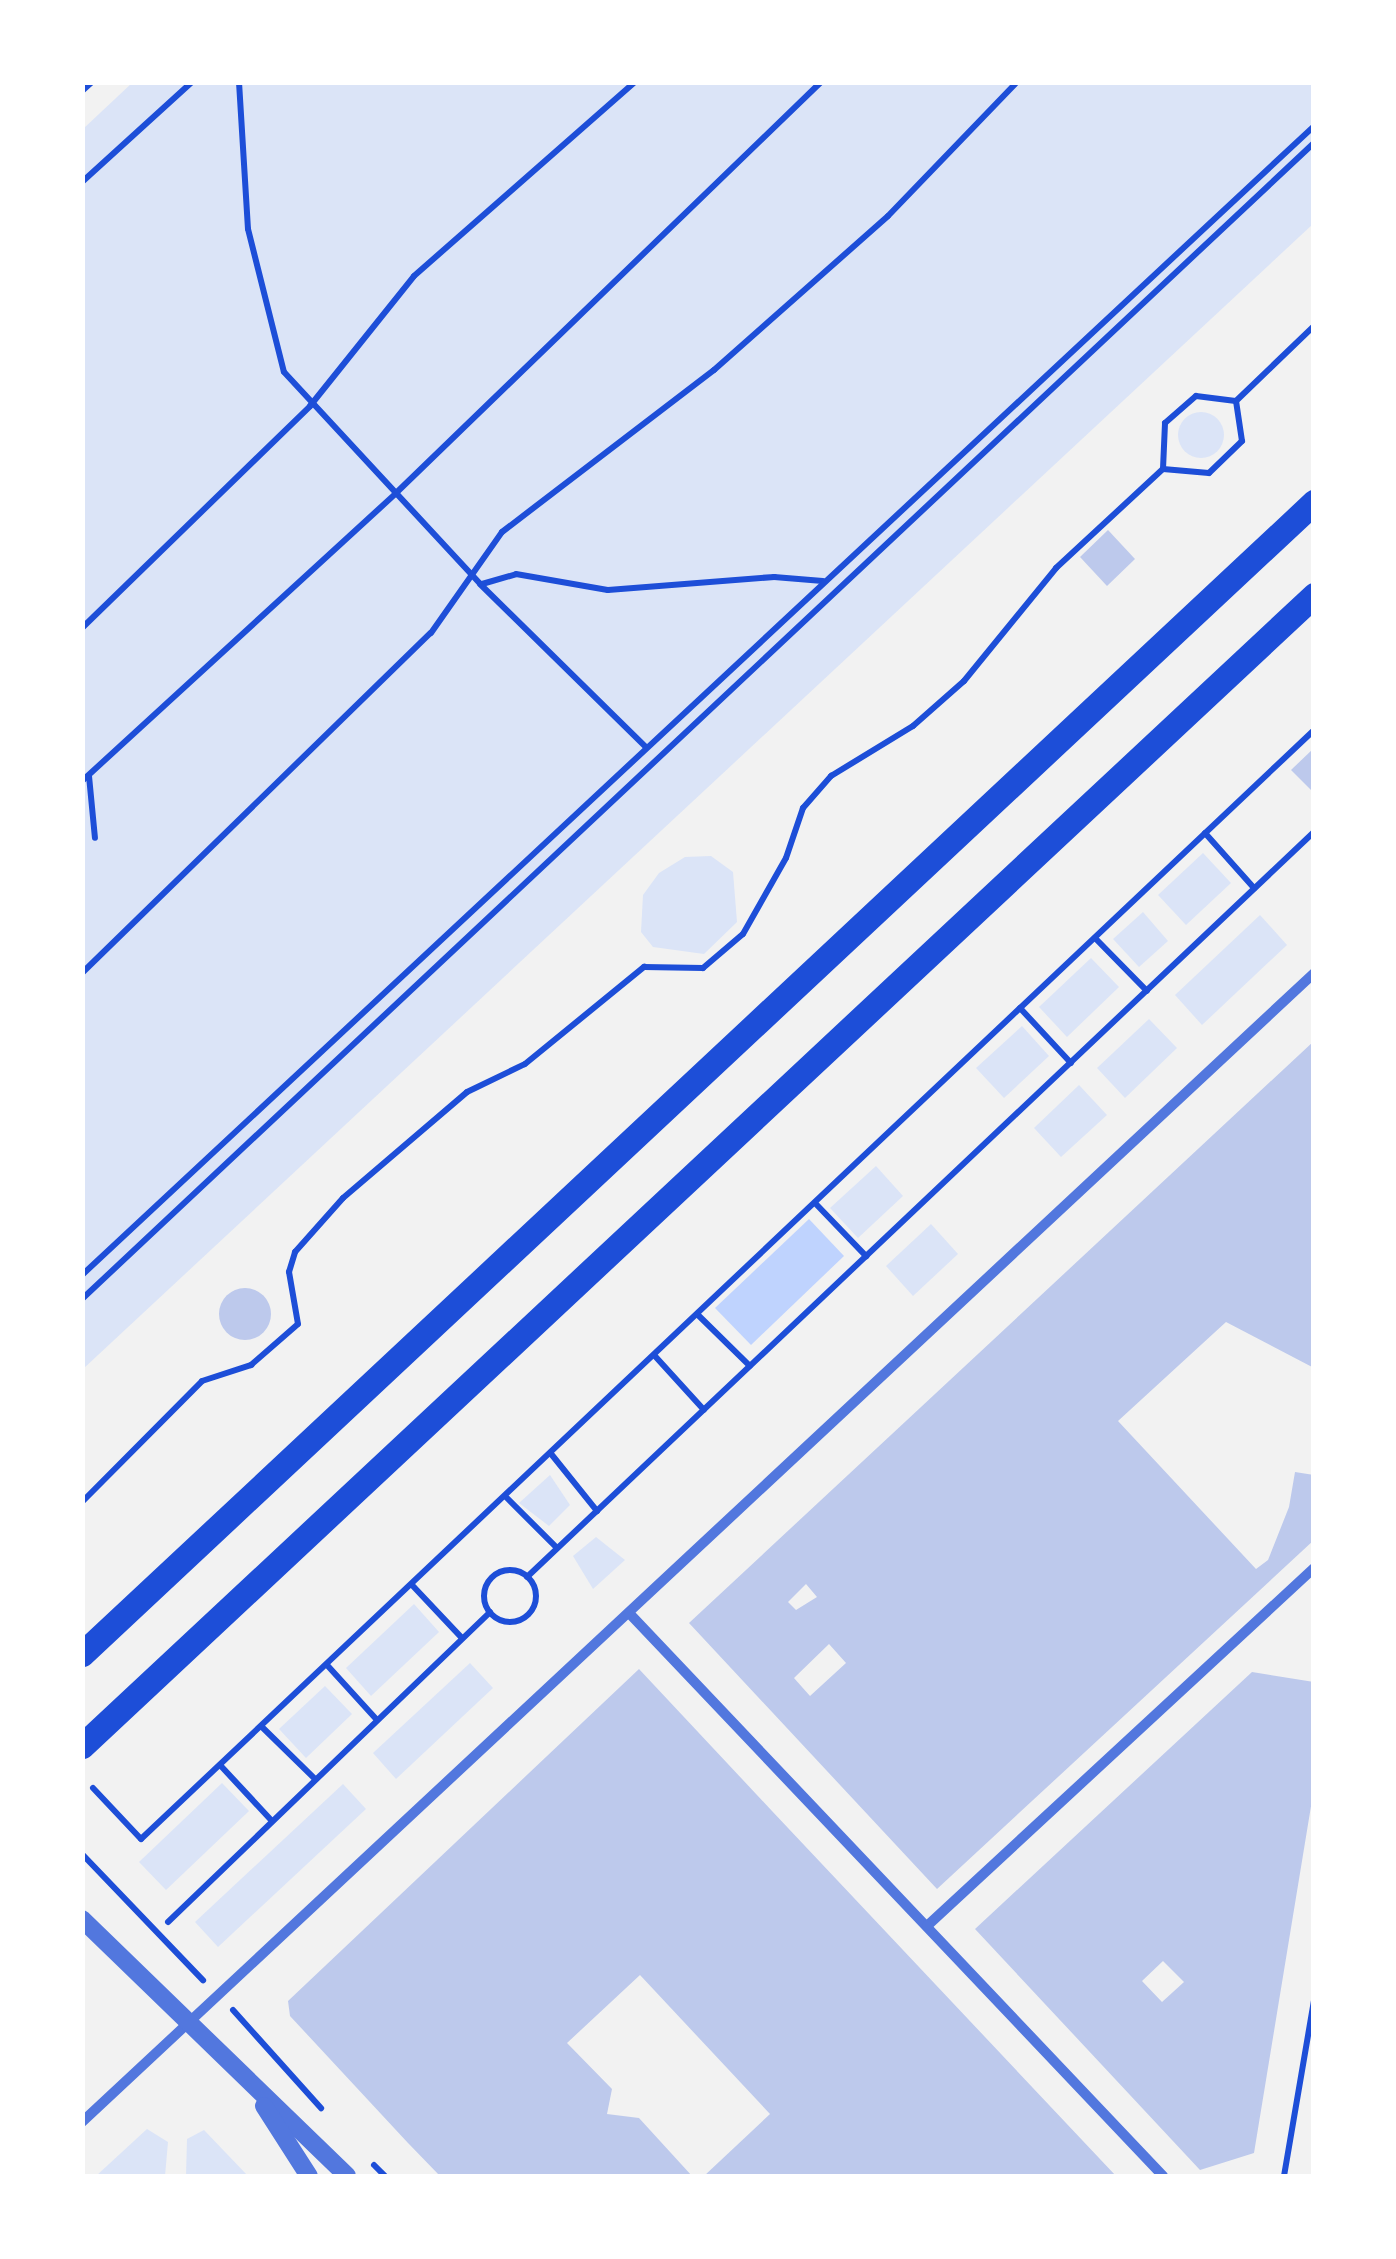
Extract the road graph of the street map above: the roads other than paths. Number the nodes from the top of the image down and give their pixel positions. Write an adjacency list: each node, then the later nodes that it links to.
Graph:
1 (1314, 502): 6 (main road)
2 (1314, 595): 7 (main road)
3 (1314, 973): 5 (street)
4 (1314, 1568): 9 (street)
5 (628, 1613): 9 (street); 10 (street)
6 (82, 1654)
7 (82, 1746)
8 (82, 1920): 10 (street)
9 (927, 1926): 15 (street)
10 (187, 2027): 11 (street); 12 (street)
11 (251, 2085): 13 (street); 14 (street)
12 (82, 2122)
13 (309, 2176)
14 (347, 2176)
15 (1163, 2176)

